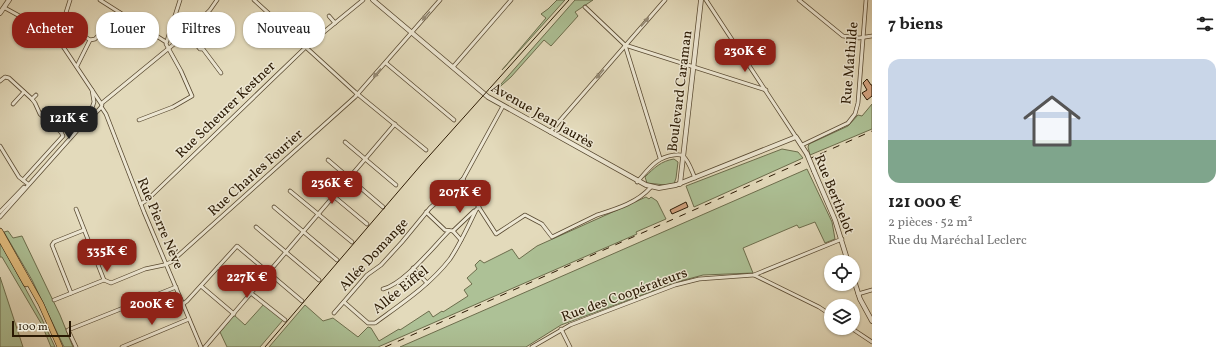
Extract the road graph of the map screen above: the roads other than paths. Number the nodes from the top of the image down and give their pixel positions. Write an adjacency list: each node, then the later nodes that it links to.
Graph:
1 (9, 0): 17 (street)
2 (70, 0): 19 (street)
3 (100, 0): 20 (street)
4 (180, 0): 33 (street)
5 (217, 0): 21 (street)
6 (254, 0): 22 (street)
7 (363, 0): 25 (street, Rue Scheurer Kestner)
8 (373, 0): 27 (street, Avenue Jean Jaurès)
9 (440, 0): 27 (street, Rue Charles Fourier, one-way to 27)
10 (511, 0): 43 (street)
11 (665, 0): 34 (street, one-way to 11)
12 (701, 0): 42 (street, Boulevard Caraman)
13 (706, 0): 47 (street)
14 (799, 0): 31 (street)
15 (866, 0): 31 (street, Rue Mathilde)
16 (584, 7): 34 (street)
17 (5, 8): 18 (street); 23 (street)
18 (13, 12)
19 (66, 12)
20 (118, 12)
21 (208, 12)
22 (267, 12)
23 (0, 13)
24 (329, 16): 25 (street)
25 (335, 23): 26 (street, Rue Scheurer Kestner)
26 (325, 31)
27 (412, 32): 40 (street, Rue Charles Fourier); 43 (street, Avenue Jean Jaurès)
28 (872, 36): 31 (street)
29 (96, 38): 32 (street)
30 (159, 38): 33 (street)
31 (863, 38): 65 (street, Rue Mathilde)
32 (90, 40): 41 (street)
33 (166, 42): 39 (street)
34 (625, 45): 42 (street); 62 (street, one-way to 62); 70 (street)
35 (65, 48): 41 (street)
36 (199, 48): 44 (street)
37 (304, 48): 86 (street, Rue Scheurer Kestner)
38 (306, 48): 49 (street)
39 (168, 49): 53 (street); 59 (street)
40 (386, 63): 49 (street, Rue Charles Fourier, one-way to 49); 60 (street)
41 (77, 66): 46 (street)
42 (693, 66): 47 (street); 68 (street, Boulevard Caraman)
43 (453, 67): 56 (street, Avenue Jean Jaurès)
44 (221, 73)
45 (0, 81): 48 (street)
46 (90, 86): 52 (street); 53 (street)
47 (766, 90): 63 (street)
48 (24, 92): 51 (street); 54 (street)
49 (358, 94): 61 (street); 108 (street, Rue Charles Fourier)
50 (36, 95): 51 (street)
51 (32, 99): 69 (street)
52 (94, 102): 53 (street); 55 (street)
53 (101, 102): 57 (street)
54 (13, 104)
55 (93, 106): 57 (street); 58 (street)
56 (503, 106): 62 (street, Avenue Jean Jaurès); 77 (street, Allée Domange)
57 (100, 109): 58 (street); 86 (street, Rue Pierre Nève)
58 (88, 119): 73 (street)
59 (139, 120)
60 (454, 120)
61 (395, 124): 67 (street); 71 (street)
62 (550, 132): 79 (street, Avenue Jean Jaurès)
63 (796, 137): 65 (street, Rue Berthelot); 76 (street, Avenue Jean Jaurès)
64 (345, 142): 71 (street)
65 (802, 145): 102 (street, Rue Berthelot, bridge)
66 (0, 146): 78 (street)
67 (426, 150)
68 (682, 156): 70 (street); 76 (street); 81 (street, Boulevard Caraman)
69 (43, 158): 73 (street); 78 (street)
70 (660, 158): 79 (street)
71 (365, 159): 75 (street); 82 (street)
72 (328, 160): 75 (street)
73 (48, 162): 80 (street)
74 (307, 174): 85 (street)
75 (349, 178): 85 (street); 88 (street)
76 (695, 178): 81 (street, Avenue Jean Jaurès)
77 (463, 179): 90 (street); 92 (street, Allée Domange)
78 (23, 180): 80 (street)
79 (637, 182): 83 (street, Avenue Jean Jaurès)
80 (28, 184): 91 (street); 94 (street)
81 (680, 184): 83 (street, Avenue Jean Jaurès)
82 (396, 185)
83 (651, 187): 90 (street)
84 (290, 191): 93 (street)
85 (334, 196): 93 (street); 95 (street)
86 (141, 204): 108 (street, Rue Pierre Nève)
87 (274, 207): 100 (street)
88 (382, 207)
89 (76, 209): 97 (street)
90 (477, 209): 99 (street); 103 (street, Allée Eiffel)
91 (0, 212)
92 (426, 212): 99 (street); 126 (street, Allée Domange)
93 (318, 214): 100 (street); 104 (street)
94 (0, 217)
95 (367, 224)
96 (256, 227): 105 (street)
97 (84, 230): 113 (street); 121 (street)
98 (0, 231): 137 (main road)
99 (451, 231): 103 (street); 110 (street)
100 (303, 232): 105 (street); 107 (street)
101 (0, 238): 137 (main road)
102 (842, 239): 106 (street, Rue Berthelot); 112 (street, Rue des Coopérateurs)
103 (461, 240): 115 (street, Allée Eiffel)
104 (352, 242)
105 (286, 252): 111 (street); 114 (street)
106 (846, 255)
107 (337, 260)
108 (167, 265): 113 (street); 117 (street, Rue Pierre Nève)
109 (218, 267): 111 (street); 116 (street); 122 (street)
110 (413, 268): 115 (street); 118 (street)
111 (269, 273): 122 (street); 125 (street)
112 (754, 275): 128 (street); 134 (street, Rue des Coopérateurs)
113 (104, 280): 121 (street)
114 (319, 280)
115 (427, 283): 126 (street, Allée Eiffel)
116 (201, 286): 127 (street); 130 (street)
117 (176, 287): 127 (street, Rue Pierre Nève); 138 (street)
118 (383, 289)
119 (872, 290): 123 (street)
120 (857, 291): 123 (street)
121 (71, 293): 124 (street)
122 (251, 293): 130 (street); 132 (street)
123 (858, 294): 133 (street)
124 (54, 300)
125 (302, 300)
126 (344, 302): 129 (street, Allée Domange)
127 (183, 304): 131 (street, Rue Pierre Nève)
128 (824, 310)
129 (334, 313)
130 (234, 314): 141 (street)
131 (189, 318): 139 (street); 140 (street, Rue Pierre Nève)
132 (285, 320)
133 (872, 321)
134 (561, 329): 142 (street, Rue des Coopérateurs); 143 (street)
135 (860, 334): 136 (street)
136 (872, 342)
137 (60, 347)
138 (76, 347)
139 (122, 347)
140 (201, 347)
141 (205, 347)
142 (532, 347)
143 (570, 347)

